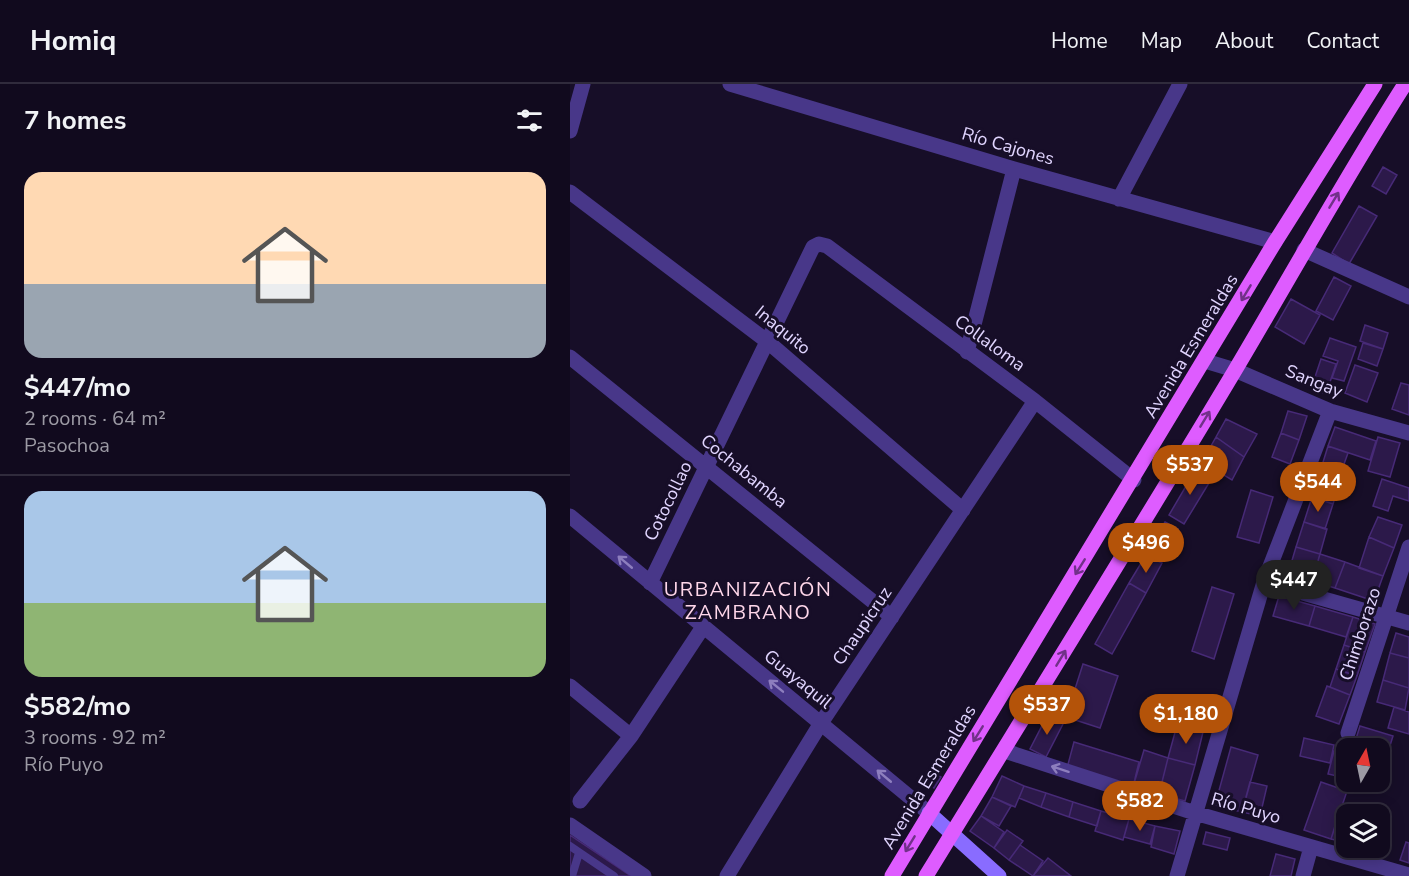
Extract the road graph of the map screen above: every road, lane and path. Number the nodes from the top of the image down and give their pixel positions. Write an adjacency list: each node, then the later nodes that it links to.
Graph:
1 (583, 84): 6 (street)
2 (730, 84): 7 (street, Río Cajones)
3 (1180, 84): 9 (street)
4 (1375, 84): 10 (main road, Avenida Esmeraldas)
5 (1405, 84): 12 (main road, one-way to 5)
6 (570, 131)
7 (1014, 169): 9 (street, Río Cajones); 15 (street)
8 (570, 192): 14 (street, Inaquito)
9 (1119, 199): 10 (street, Río Cajones)
10 (1275, 242): 17 (main road, Avenida Esmeraldas, one-way to 17)
11 (819, 244): 14 (street, Cotocollao); 15 (street, Collaloma)
12 (1304, 250): 13 (street); 18 (main road)
13 (1409, 297)
14 (768, 342): 22 (street, Cotocollao); 24 (street, Inaquito)
15 (968, 352): 19 (street, Collaloma)
16 (570, 357): 22 (street, Cochabamba)
17 (1205, 361): 18 (street, Sangay); 23 (main road, Avenida Esmeraldas)
18 (1235, 370): 20 (street, Sangay); 37 (main road, one-way to 18)
19 (1035, 401): 23 (street, Collaloma); 24 (street, Chaupicruz)
20 (1330, 411): 21 (street, Sangay); 27 (street)
21 (1409, 433)
22 (707, 466): 28 (street, Cotocollao); 30 (street, Cochabamba)
23 (1134, 480): 39 (main road, Avenida Esmeraldas, one-way to 39)
24 (963, 510): 30 (street, Chaupicruz)
25 (570, 516): 28 (street, Guayaquil, one-way to 25)
26 (1409, 547): 29 (street, Chimborazo)
27 (1264, 582): 29 (street); 40 (street)
28 (650, 583): 32 (street, Guayaquil)
29 (1386, 616): 31 (street); 35 (street, Chimborazo)
30 (892, 617): 34 (street, Chaupicruz)
31 (1409, 623)
32 (703, 627): 34 (street, Guayaquil, one-way to 32); 36 (street)
33 (570, 686): 36 (street)
34 (821, 723): 39 (street, Guayaquil, one-way to 34); 50 (street, Chaupicruz)
35 (1348, 733)
36 (631, 736): 38 (street)
37 (1005, 751): 40 (street, Río Puyo, one-way to 37); 42 (main road)
38 (580, 801)
39 (929, 813): 42 (street, Guayaquil); 51 (main road, Avenida Esmeraldas, one-way to 51)
40 (1195, 813): 44 (street, Río Puyo); 54 (street)
41 (570, 825): 49 (street)
42 (953, 833): 52 (main road); 53 (street, Guayaquil)
43 (570, 846): 45 (lane)
44 (1311, 847): 46 (street, Río Puyo); 55 (street)
45 (579, 853): 47 (lane); 48 (lane)
46 (1409, 875)
47 (572, 876)
48 (614, 876)
49 (644, 876)
50 (727, 876)
51 (892, 876)
52 (926, 876)
53 (999, 876)
54 (1177, 876)
55 (1302, 876)

